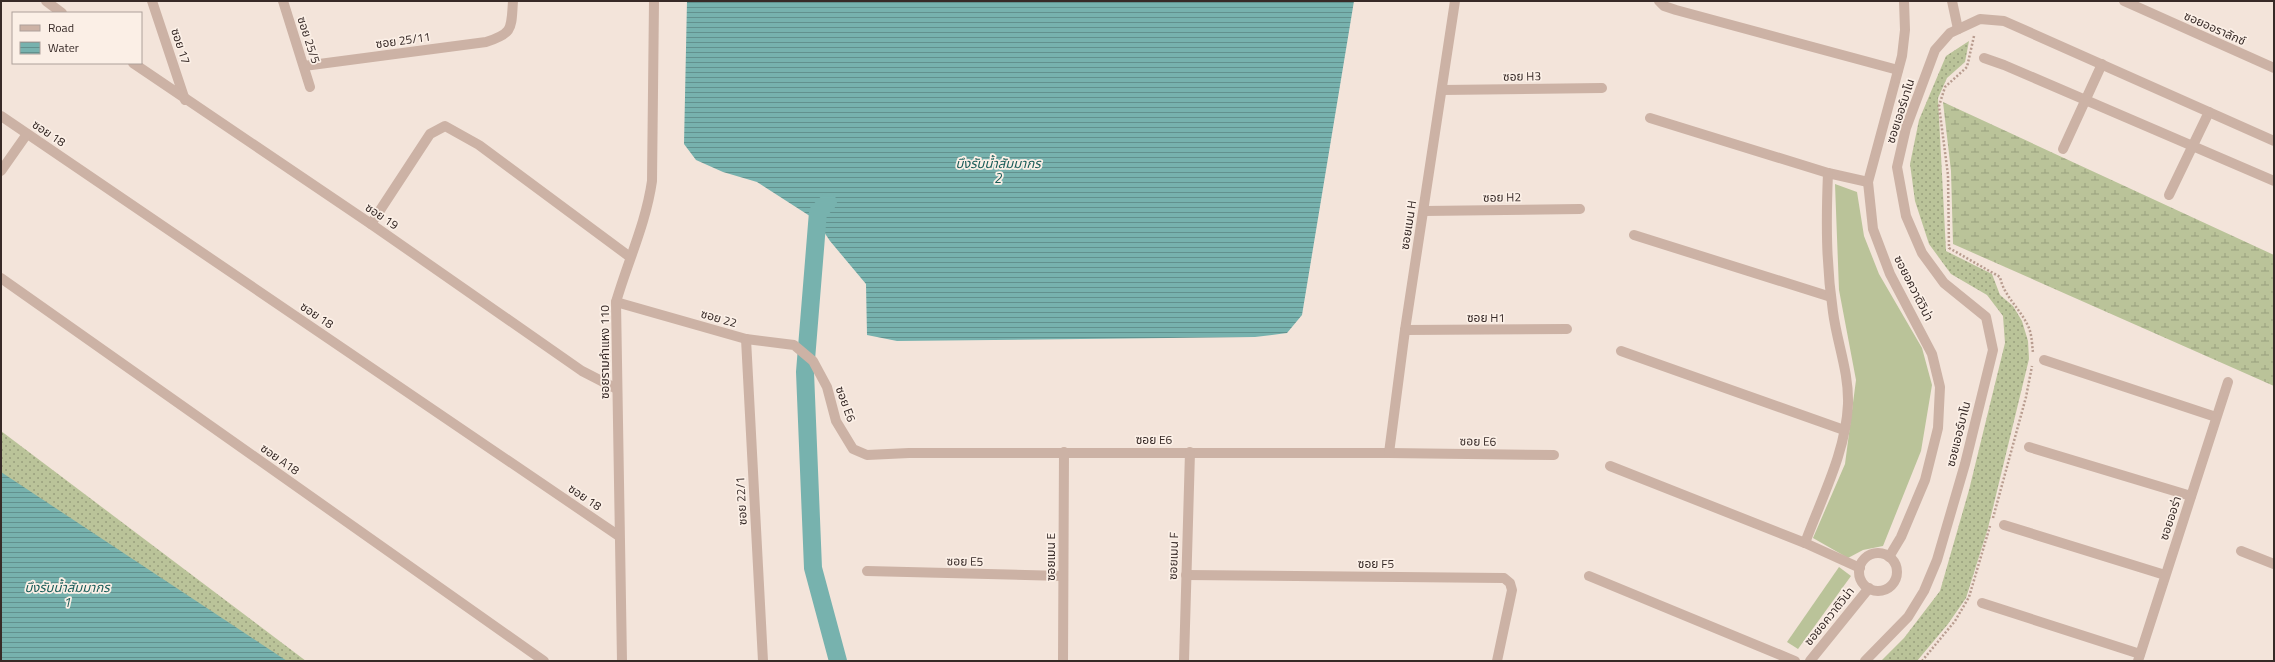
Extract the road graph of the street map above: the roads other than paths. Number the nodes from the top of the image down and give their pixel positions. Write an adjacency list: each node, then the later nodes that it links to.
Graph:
1 (46, 1): 11 (street)
2 (152, 1): 22 (street, ซอย 17)
3 (282, 1): 16 (street, ซอย 25/5)
4 (513, 1): 16 (street, ซอย 25/11)
5 (654, 1): 40 (street, ซอยรามคำแหง 110)
6 (1455, 1): 21 (street, ซอยเมน H)
7 (1659, 1): 18 (street)
8 (1904, 1): 18 (street, ซอยอควาดิวิน่า)
9 (1952, 1): 12 (street)
10 (2124, 1): 17 (street, ซอยออราลักซ์)
11 (61, 12)
12 (1958, 29): 15 (street, ซอยเออร์บาโน); 84 (street, ซอยเออร์บาโน)
13 (1984, 58): 23 (street)
14 (134, 64): 22 (street, ซอย 19)
15 (2102, 64): 23 (street); 24 (street, ซอยเออร์บาโน)
16 (304, 66): 19 (street, ซอย 25/5)
17 (2274, 68)
18 (1898, 70): 34 (street, ซอยอควาดิวิน่า)
19 (310, 87)
20 (1602, 88): 21 (street, ซอย H3)
21 (1442, 90): 37 (street, ซอยเมน H)
22 (185, 100): 38 (street, ซอย 19)
23 (2086, 100): 29 (street); 30 (street)
24 (2209, 112): 28 (street, ซอยเออร์บาโน); 29 (street)
25 (1, 116): 27 (street, ซอย 18)
26 (1650, 118): 32 (street)
27 (27, 134): 31 (street); 62 (street, ซอย 18)
28 (2274, 141)
29 (2192, 146): 33 (street); 35 (street)
30 (2063, 149)
31 (1, 171)
32 (1828, 173): 34 (street); 42 (street)
33 (2274, 181)
34 (1868, 182): 65 (street, ซอยอควาดิวิน่า)
35 (2169, 195)
36 (1580, 209): 37 (street, ซอย H2)
37 (1424, 211): 45 (street, ซอยเมน H)
38 (371, 224): 40 (street); 51 (street, ซอย 19)
39 (1634, 235): 42 (street)
40 (630, 257): 43 (street, ซอยรามคำแหง 110)
41 (1, 278): 76 (street, ซอย A18)
42 (1831, 297): 53 (street)
43 (616, 302): 46 (street, ซอย 22); 51 (street, ซอยรามคำแหง 110)
44 (1567, 329): 45 (street, ซอย H1)
45 (1405, 330): 57 (street, ซอยเมน H)
46 (746, 339): 48 (street, ซอย 22); 78 (street, ซอย 22/1)
47 (1621, 351): 53 (street)
48 (813, 360): 55 (street, ซอย E6)
49 (2044, 360): 52 (street)
50 (2228, 382): 52 (street, ซอยออร่า)
51 (617, 389): 62 (street, ซอยรามคำแหง 110)
52 (2216, 417): 60 (street, ซอยออร่า)
53 (1844, 430): 63 (street)
54 (2029, 447): 60 (street)
55 (1064, 452): 56 (street, ซอย E6); 71 (street, ซอยเมน E)
56 (1190, 452): 57 (street, ซอย E6); 69 (street, ซอยเมน F)
57 (1389, 453): 58 (street, ซอย E6)
58 (1554, 455)
59 (1610, 466): 63 (street)
60 (2191, 496): 70 (street, ซอยออร่า)
61 (2004, 525): 70 (street)
62 (619, 536): 77 (street, ซอยรามคำแหง 110)
63 (1805, 543): 67 (street)
64 (2241, 551): 66 (street)
65 (1889, 557): 67 (street); 73 (street, ซอยอควาดิวิน่า)
66 (2274, 564)
67 (1860, 568): 73 (street, ซอยอควาดิวิน่า)
68 (867, 572): 71 (street, ซอย E5)
69 (1186, 575): 80 (street, ซอยเมน F); 81 (street, ซอย F5)
70 (2165, 575): 75 (street, ซอยออร่า)
71 (1063, 576): 79 (street, ซอยเมน E)
72 (1589, 576): 82 (street)
73 (1868, 588): 83 (street, ซอยอควาดิวิน่า)
74 (1982, 603): 75 (street)
75 (2139, 658)
76 (544, 661)
77 (622, 661)
78 (763, 661)
79 (1063, 661)
80 (1184, 661)
81 (1497, 661)
82 (1794, 661)
83 (1810, 661)
84 (1865, 661)

